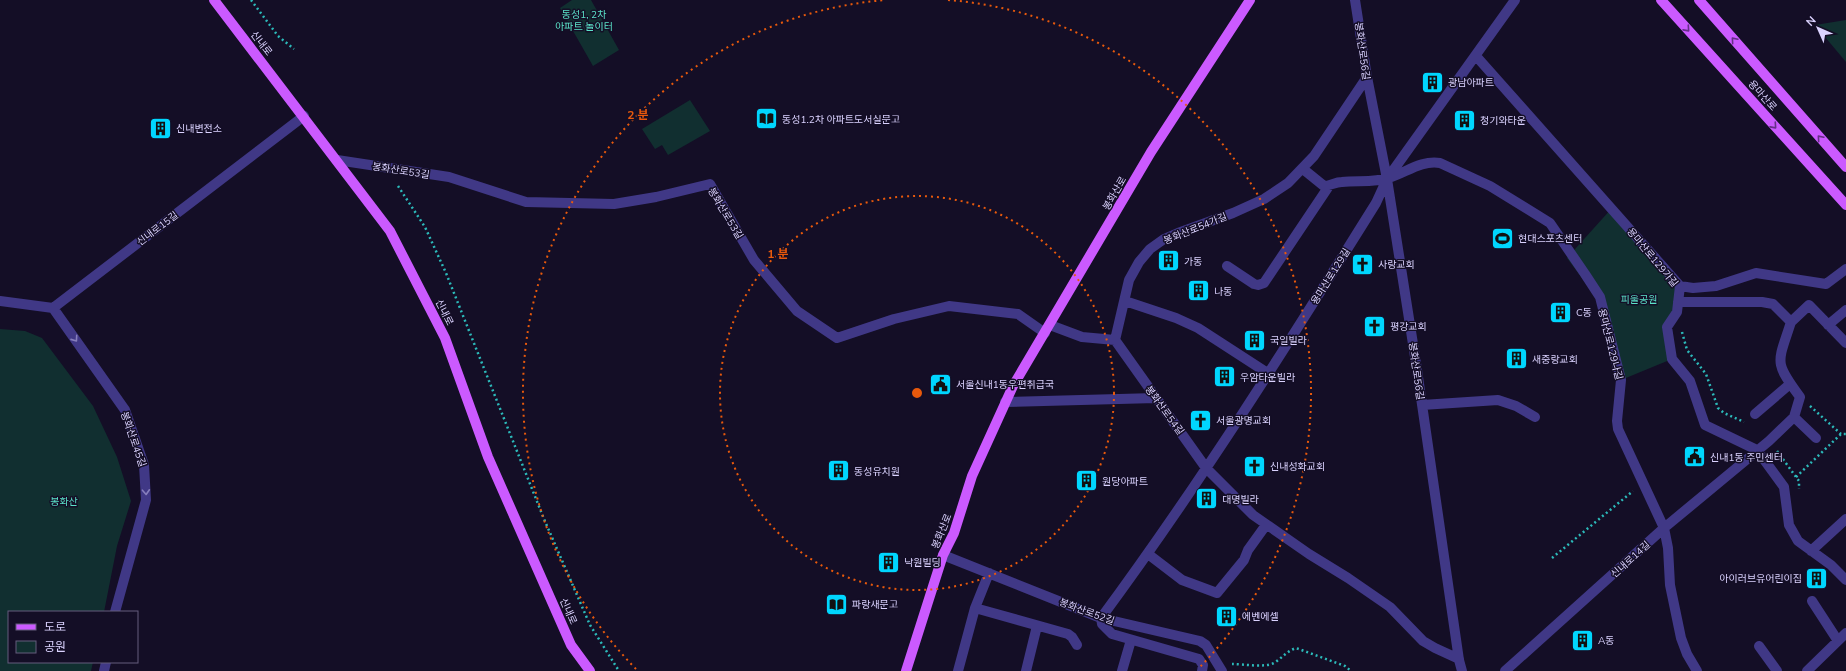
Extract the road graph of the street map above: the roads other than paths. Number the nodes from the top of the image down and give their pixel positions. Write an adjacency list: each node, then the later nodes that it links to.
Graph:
1 (214, 0): 9 (main road, 신내로)
2 (1250, 0): 26 (main road, 봉화산로)
3 (1355, 0): 8 (street, 봉화산로56길)
4 (1515, 0): 7 (street, 용마산로129길)
5 (1661, 0): 15 (main road, 용마산로, one-way to 15)
6 (1699, 0): 11 (main road, 용마산로, one-way to 6)
7 (1476, 56): 13 (street, 용마산로129길); 18 (street, 용마산로129가길)
8 (1367, 77): 12 (street, 봉화산로54가길); 13 (street, 봉화산로56길)
9 (304, 116): 10 (main road, 신내로); 22 (street, 신내로15길)
10 (337, 160): 26 (street, 봉화산로53길); 61 (main road, 신내로)
11 (1846, 167)
12 (1303, 169): 14 (street); 20 (street, 봉화산로54가길)
13 (1387, 179): 14 (street); 29 (street, 용마산로129길); 33 (street, 봉화산로56길); 42 (street, 용마산로129나길)
14 (1329, 186): 16 (street)
15 (1846, 205)
16 (1227, 266)
17 (1846, 269): 18 (street)
18 (1680, 286): 21 (street, 용마산로129가길)
19 (0, 301): 22 (street)
20 (1125, 301): 27 (street, 봉화산로54가길); 29 (street)
21 (1678, 307): 24 (street); 38 (street, 용마산로129가길)
22 (53, 308): 50 (street, 봉화산로45길, one-way to 50)
23 (1846, 310): 25 (street)
24 (1790, 322): 25 (street); 30 (street)
25 (1828, 326): 28 (street)
26 (1047, 329): 27 (street); 32 (main road, 봉화산로)
27 (1115, 340): 31 (street, 봉화산로54길)
28 (1846, 343)
29 (1269, 374): 39 (street, 용마산로129길)
30 (1790, 384): 34 (street); 36 (street)
31 (1156, 398): 32 (street); 39 (street, 봉화산로54길)
32 (1005, 402): 45 (main road, 봉화산로)
33 (1422, 405): 35 (street); 58 (street, 봉화산로56길)
34 (1755, 414)
35 (1535, 416)
36 (1794, 417): 37 (street); 38 (street, 신내로14길)
37 (1816, 438)
38 (1757, 450): 42 (street, 신내로14길); 43 (street, 용마산로129가길)
39 (1206, 468): 41 (street, 봉화산로54길); 44 (street, 용마산로129길)
40 (1846, 519): 43 (street)
41 (1266, 525): 44 (street); 58 (street, 봉화산로54길)
42 (1664, 528): 68 (street, 신내로14길); 69 (street, 용마산로129나길)
43 (1811, 551): 47 (street, 용마산로129가길)
44 (1148, 554): 51 (street, 용마산로129길)
45 (943, 555): 46 (street, 봉화산로52길); 62 (main road, 봉화산로)
46 (989, 573): 49 (street); 51 (street, 봉화산로52길)
47 (1846, 580)
48 (1812, 601): 55 (street)
49 (975, 608): 52 (street); 63 (street)
50 (115, 611)
51 (1101, 618): 54 (street); 59 (street, 봉화산로52길)
52 (1037, 626): 56 (street); 64 (street)
53 (1846, 633): 55 (street)
54 (1131, 640): 65 (street); 66 (street)
55 (1838, 641): 60 (street)
56 (1077, 645)
57 (1759, 646): 70 (street)
58 (1459, 659): 67 (street, 봉화산로56길)
59 (1220, 668)
60 (1811, 670)
61 (590, 671)
62 (906, 671)
63 (958, 671)
64 (1026, 671)
65 (1122, 671)
66 (1202, 671)
67 (1462, 671)
68 (1505, 671)
69 (1697, 671)
70 (1777, 671)

